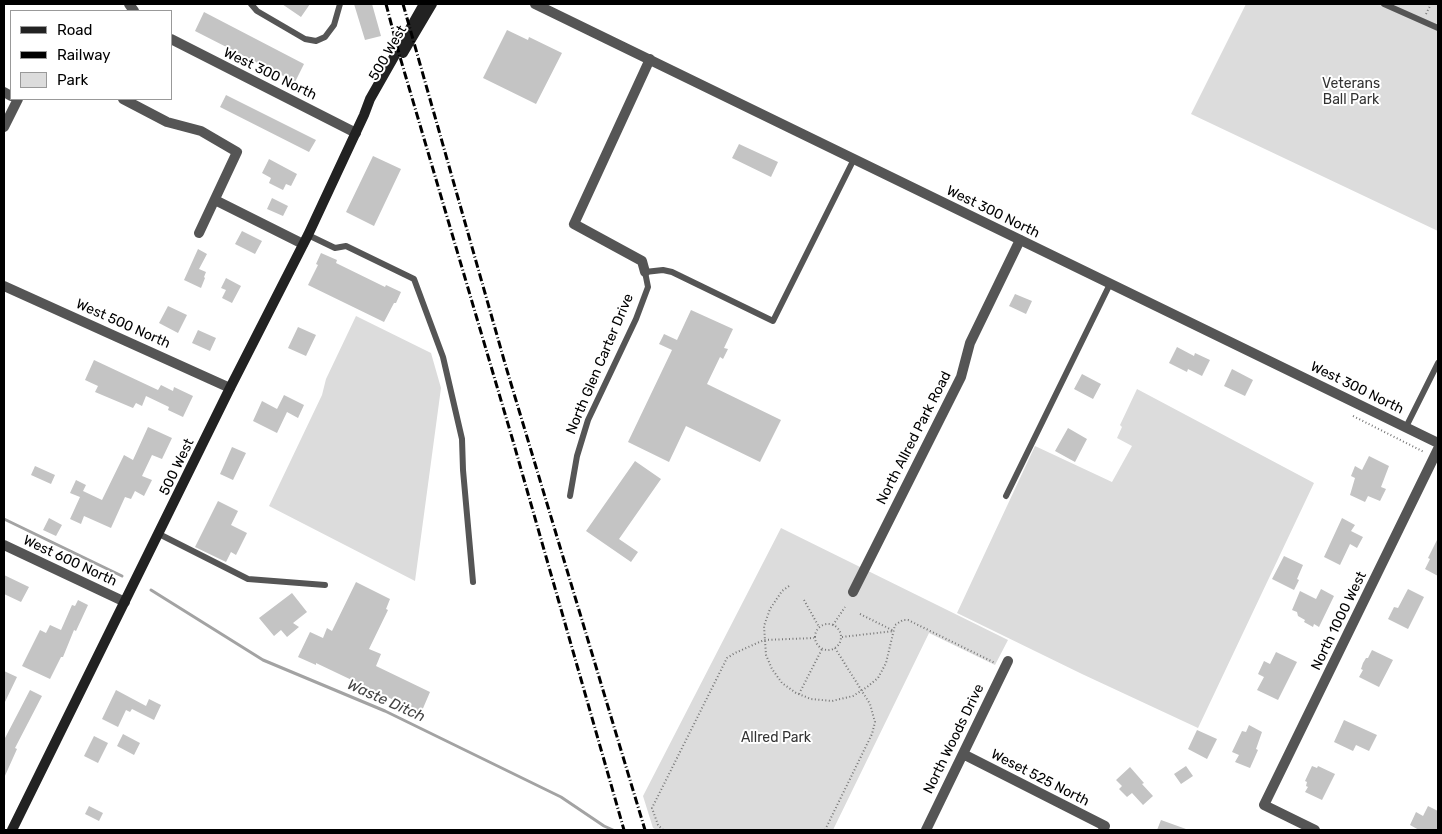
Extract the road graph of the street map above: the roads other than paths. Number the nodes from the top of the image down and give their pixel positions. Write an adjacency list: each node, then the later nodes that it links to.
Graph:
1 (251, 4): 2 (lane)
2 (340, 4)
3 (424, 4): 12 (main road, 500 West)
4 (432, 4): 12 (main road, 500 West)
5 (535, 4): 9 (street, West 300 North)
6 (1384, 4): 7 (lane)
7 (1438, 28)
8 (172, 40): 14 (street, West 300 North)
9 (650, 59): 15 (street, West 300 North); 20 (street)
10 (17, 100): 13 (street)
11 (126, 100): 16 (street)
12 (364, 115): 14 (main road, 500 West)
13 (4, 126)
14 (356, 133): 18 (main road, 500 West)
15 (854, 159): 19 (street, West 300 North); 20 (lane)
16 (215, 200): 17 (street); 18 (street)
17 (199, 233)
18 (305, 240): 24 (main road, 500 West); 32 (lane)
19 (1020, 240): 21 (street, West 300 North); 34 (street, North Allred Park Road)
20 (644, 272): 28 (lane, North Glen Carter Drive)
21 (1110, 284): 25 (street, West 300 North); 29 (lane)
22 (4, 286): 24 (street, West 500 North)
23 (1438, 363): 25 (lane)
24 (230, 388): 30 (main road, 500 West)
25 (1406, 428): 26 (street, West 300 North)
26 (1438, 443)
27 (1438, 449): 41 (street, North 1000 West)
28 (570, 496)
29 (1006, 496)
30 (159, 534): 33 (lane); 35 (main road, 500 West)
31 (4, 545): 35 (street, West 600 North)
32 (473, 582)
33 (325, 585)
34 (853, 592)
35 (125, 602): 39 (main road, 500 West)
36 (1003, 662): 37 (street, North Woods Drive)
37 (963, 754): 38 (street, Weset 525 North); 40 (street, North Woods Drive)
38 (1104, 828)
39 (12, 830)
40 (926, 830)
41 (1315, 830)

